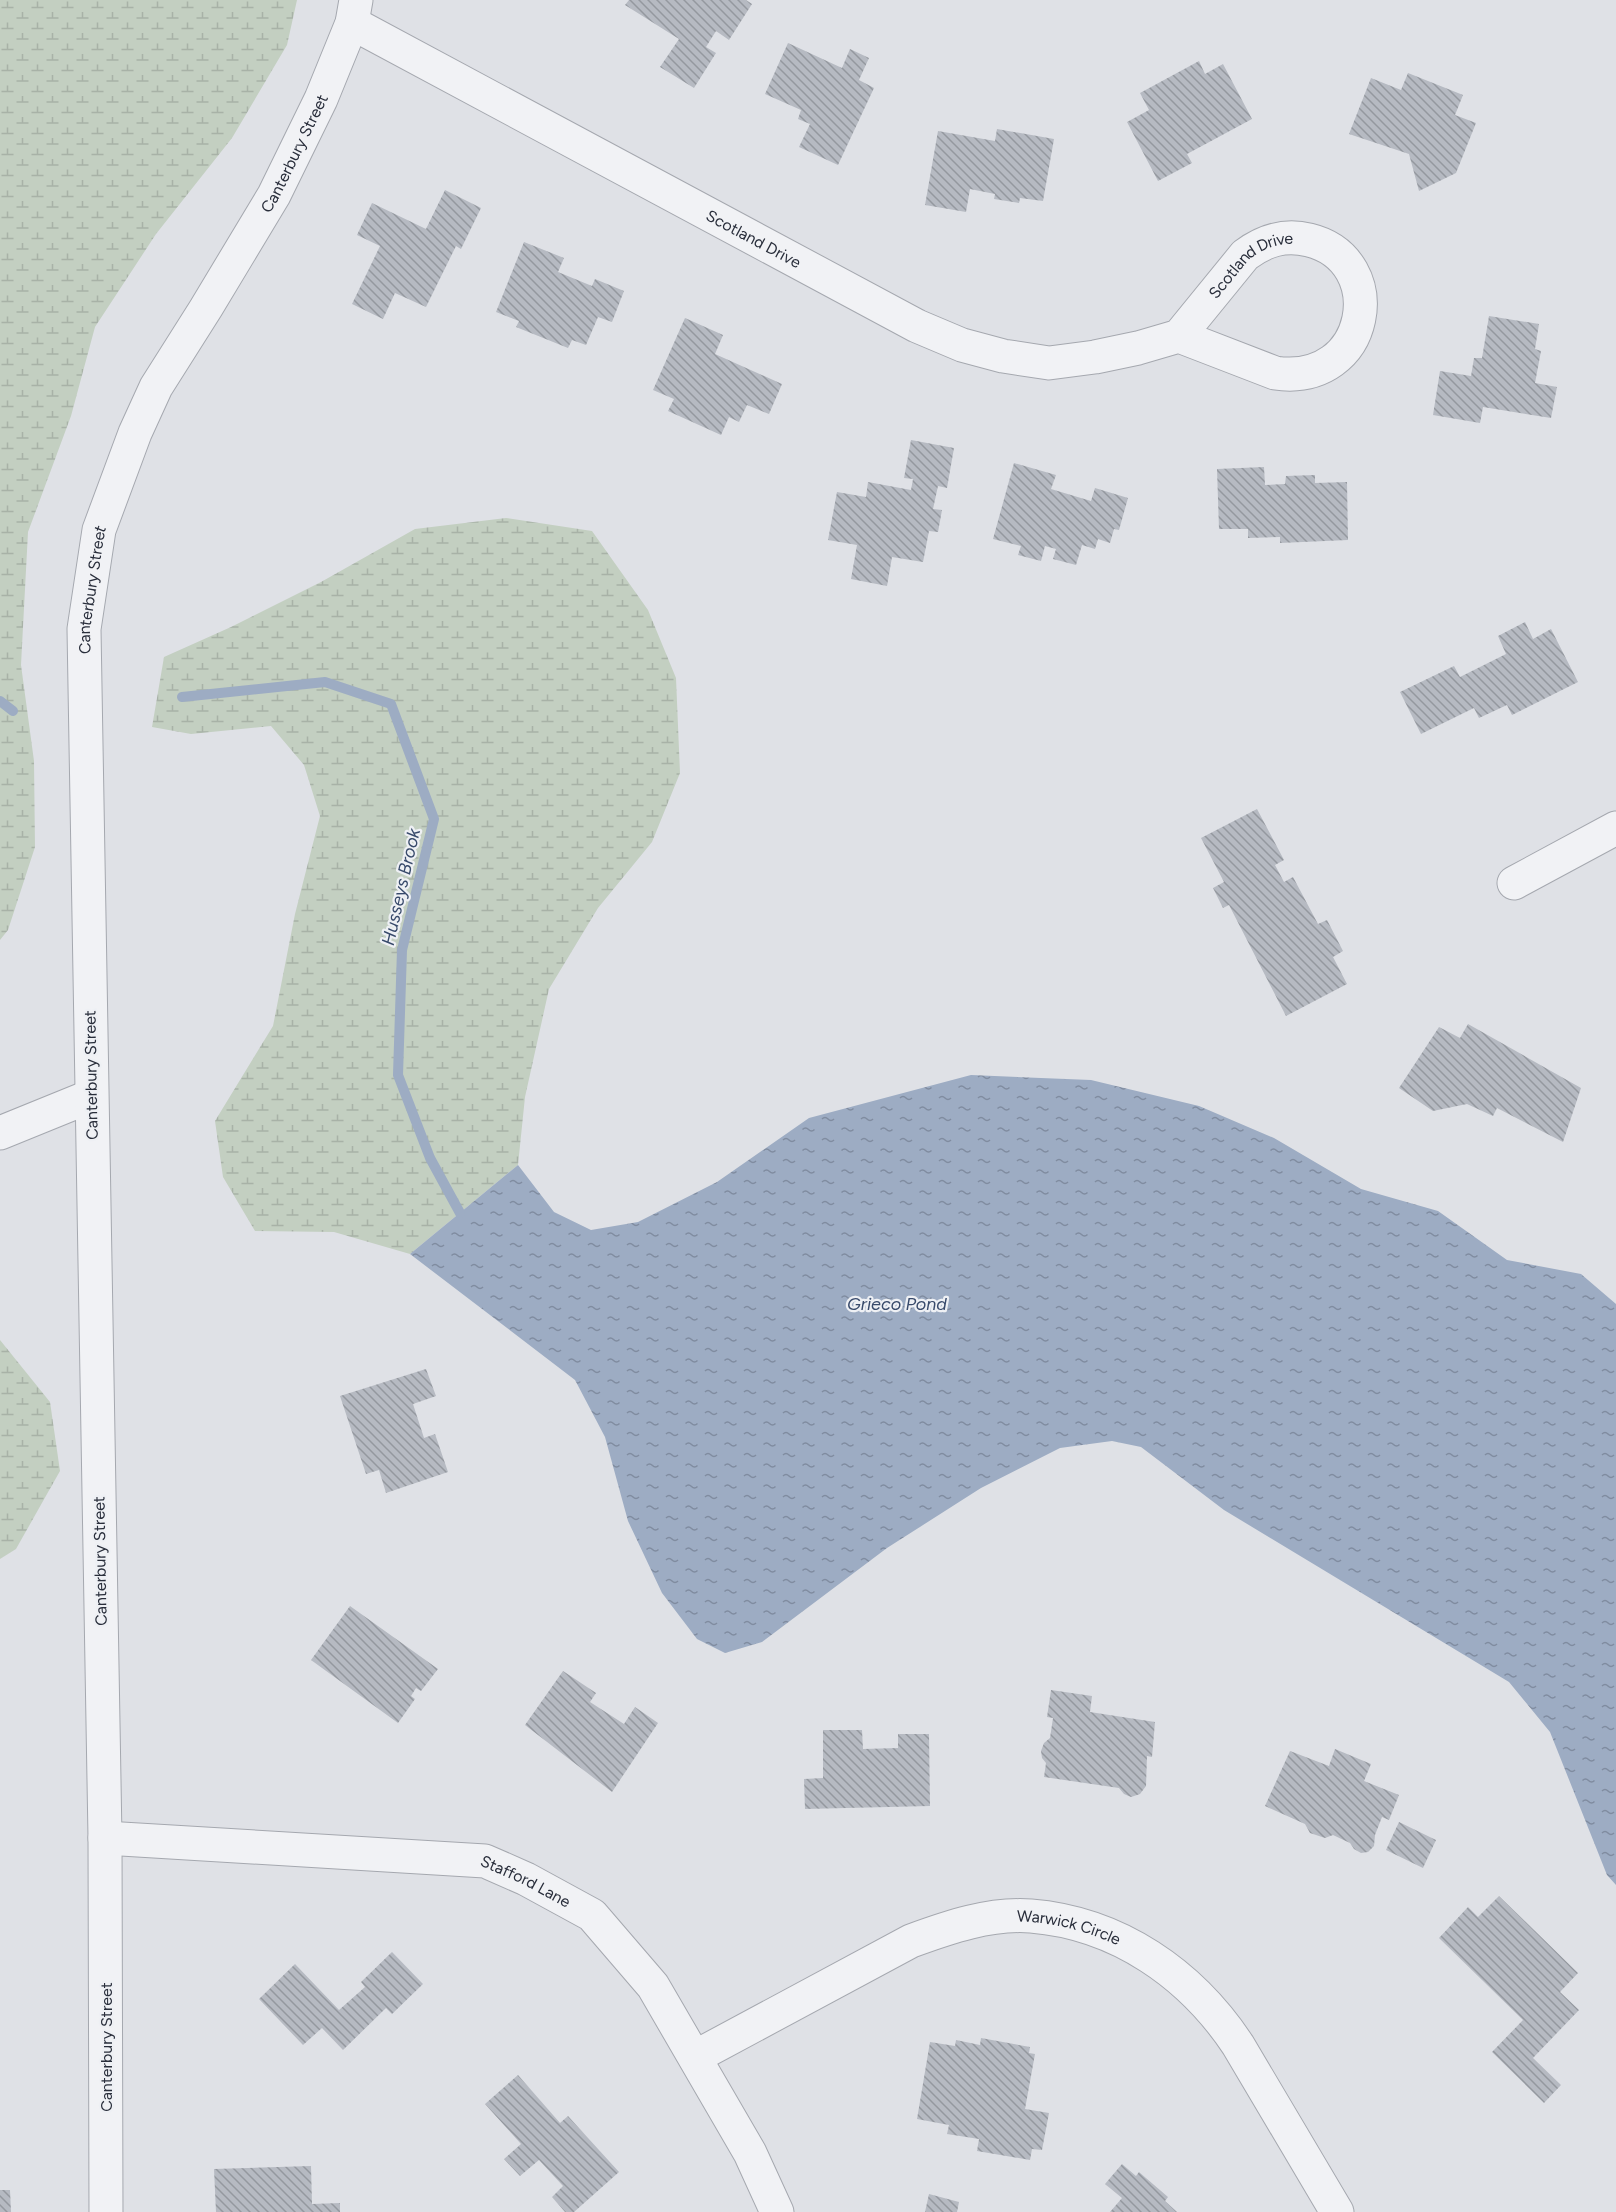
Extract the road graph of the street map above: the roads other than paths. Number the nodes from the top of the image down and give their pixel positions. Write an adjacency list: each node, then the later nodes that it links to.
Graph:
1 (354, 11): 2 (street, Scotland Drive); 5 (street, Canterbury Street)
2 (1179, 336): 2 (street, Scotland Drive)
3 (1616, 828): 4 (street)
4 (1514, 883)
5 (91, 1096): 6 (street); 7 (street, Canterbury Street)
6 (0, 1133)
7 (105, 1838): 8 (street, Stafford Lane); 9 (street, Canterbury Street)
8 (695, 2057): 10 (street, Stafford Lane); 11 (street, Warwick Circle)
9 (106, 2212)
10 (777, 2212)
11 (1337, 2212)

